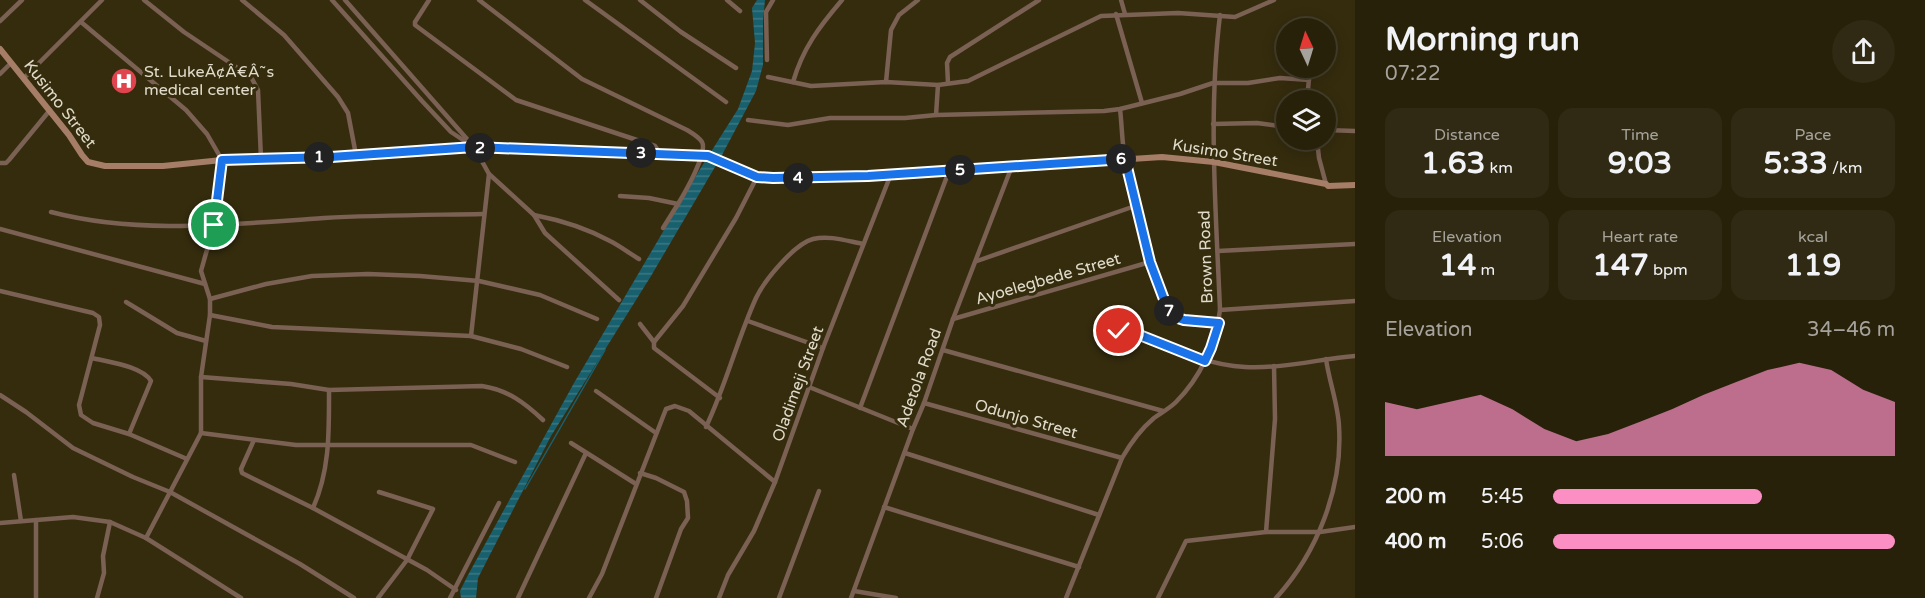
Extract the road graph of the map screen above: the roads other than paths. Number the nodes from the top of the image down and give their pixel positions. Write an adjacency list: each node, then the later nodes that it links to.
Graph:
1 (22, 0): 22 (street)
2 (102, 0): 23 (street)
3 (144, 0): 53 (street)
4 (242, 0): 51 (street)
5 (332, 0): 48 (street)
6 (345, 0): 48 (street)
7 (429, 0): 50 (street)
8 (479, 0): 52 (street)
9 (585, 0): 38 (street)
10 (640, 0): 27 (street)
11 (727, 0): 18 (street)
12 (773, 0): 25 (street)
13 (842, 0): 32 (street)
14 (918, 0): 33 (street)
15 (1039, 0): 34 (street)
16 (1121, 0): 20 (street)
17 (1274, 0): 21 (street)
18 (740, 11)
19 (1116, 14): 20 (street); 34 (street); 39 (street)
20 (1125, 14): 21 (street)
21 (1220, 15): 35 (street, Brown Road)
22 (0, 21)
23 (81, 22): 30 (street); 55 (street)
24 (0, 49): 26 (street, Kusimo Street)
25 (767, 60)
26 (11, 63): 28 (street); 30 (street, Kusimo Street)
27 (736, 68)
28 (0, 74)
29 (768, 77): 32 (street)
30 (24, 78): 41 (street, Kusimo Street)
31 (1309, 80): 35 (street); 37 (street)
32 (793, 82): 33 (street)
33 (886, 82): 36 (street)
34 (948, 83): 36 (street)
35 (1213, 83): 39 (street); 44 (street, Brown Road)
36 (938, 84): 42 (street)
37 (1308, 90)
38 (726, 102)
39 (1142, 103): 40 (street)
40 (1120, 109): 42 (street); 54 (street)
41 (50, 110): 55 (street, Kusimo Street); 57 (street)
42 (936, 115): 43 (street)
43 (748, 120)
44 (1213, 124): 45 (street); 56 (street, Brown Road)
45 (1276, 126)
46 (1336, 130): 47 (street)
47 (1355, 131)
48 (474, 147): 50 (street, Kusimo Street); 51 (street, Kusimo Street); 60 (street)
49 (1318, 150): 63 (street)
50 (661, 154): 52 (street, Kusimo Street)
51 (356, 155): 53 (street, Kusimo Street)
52 (704, 156): 62 (street, Kusimo Street); 66 (street)
53 (261, 159): 55 (street, Kusimo Street)
54 (1125, 159): 56 (street, Kusimo Street); 58 (street, Kusimo Street); 67 (street)
55 (222, 160): 71 (street)
56 (1214, 162): 63 (street, Kusimo Street); 76 (street, Brown Road)
57 (0, 163)
58 (1012, 166): 59 (street, Kusimo Street); 78 (street, Adetola Road)
59 (949, 171): 61 (street, Kusimo Street); 113 (street)
60 (489, 174): 69 (street); 70 (street)
61 (891, 174): 62 (street, Kusimo Street); 74 (street, Oladimeji Street)
62 (757, 177): 96 (street)
63 (1326, 184): 64 (street, Kusimo Street)
64 (1355, 185)
65 (620, 196): 66 (street)
66 (678, 204): 72 (street)
67 (1136, 206): 78 (street); 79 (street)
68 (51, 213): 71 (street)
69 (483, 214): 71 (street); 80 (street)
70 (534, 215): 77 (street); 84 (street)
71 (214, 225): 81 (street)
72 (663, 228)
73 (0, 230): 81 (street)
74 (863, 244): 91 (street); 98 (street, Oladimeji Street)
75 (1355, 244): 76 (street)
76 (1218, 250): 87 (street, Brown Road)
77 (639, 259)
78 (977, 261): 90 (street, Adetola Road)
79 (1150, 262): 90 (street, Ayoelegbede Street); 92 (street)
80 (479, 281): 83 (street); 89 (street); 94 (street)
81 (205, 284): 83 (street)
82 (0, 291): 101 (street)
83 (210, 299): 88 (street)
84 (619, 300)
85 (1355, 301): 87 (street)
86 (126, 302): 95 (street)
87 (1220, 310): 92 (street, Brown Road)
88 (210, 315): 94 (street); 95 (street)
89 (597, 319)
90 (953, 319): 99 (street, Adetola Road)
91 (748, 321): 98 (street); 111 (street)
92 (1219, 323): 103 (street, Brown Road)
93 (640, 324): 96 (street)
94 (471, 336): 105 (street)
95 (206, 341): 106 (street)
96 (654, 342): 111 (street)
97 (1103, 343): 103 (street)
98 (823, 348): 107 (street, Oladimeji Street)
99 (943, 350): 112 (street, Adetola Road); 114 (street)
100 (1355, 356): 102 (street)
101 (92, 358): 120 (street); 120 (street)
102 (1326, 359): 104 (street); 146 (street)
103 (1205, 361): 104 (street); 114 (street, Brown Road)
104 (1274, 366): 145 (street)
105 (567, 367)
106 (201, 377): 108 (street); 118 (street)
107 (809, 387): 113 (street); 131 (street, Oladimeji Street)
108 (329, 390): 115 (street); 123 (street)
109 (596, 391): 119 (street)
110 (0, 395): 134 (street)
111 (720, 398): 116 (street)
112 (924, 403): 117 (street, Adetola Road); 126 (street, Odunjo Street)
113 (860, 408): 117 (street)
114 (1163, 411): 126 (street, Brown Road)
115 (543, 420)
116 (706, 427): 119 (street); 131 (street)
117 (913, 429): 125 (street, Adetola Road)
118 (201, 433): 121 (street); 127 (street)
119 (656, 433): 129 (street)
120 (129, 434): 127 (street)
121 (254, 440): 123 (street); 138 (street)
122 (571, 443): 124 (street)
123 (328, 444): 128 (street); 138 (street)
124 (586, 453): 132 (street); 159 (street)
125 (905, 453): 137 (street, Adetola Road); 139 (street)
126 (1122, 458): 139 (street, Brown Road)
127 (187, 459): 134 (street)
128 (515, 462)
129 (640, 473): 132 (street); 161 (street)
130 (14, 475): 141 (street)
131 (775, 482): 162 (street, Oladimeji Street)
132 (636, 484): 160 (street)
133 (819, 491): 163 (street)
134 (170, 492): 147 (street); 156 (street)
135 (379, 492): 148 (street)
136 (499, 503): 150 (street)
137 (884, 507): 149 (street); 151 (street, Adetola Road)
138 (313, 508): 148 (street)
139 (1099, 515): 149 (street, Brown Road)
140 (36, 520): 141 (street); 142 (street); 153 (street)
141 (21, 521): 143 (street)
142 (110, 522): 147 (street); 152 (street)
143 (0, 523)
144 (1355, 527): 146 (street)
145 (1266, 532): 146 (street); 167 (street)
146 (1320, 532): 168 (street)
147 (146, 538): 155 (street)
148 (407, 560): 150 (street); 157 (street)
149 (1079, 567): 166 (street, Brown Road)
150 (456, 590): 158 (street)
151 (854, 591): 164 (street, Adetola Road); 165 (street)
152 (97, 597): 154 (street)
153 (36, 598)
154 (104, 598)
155 (241, 598)
156 (354, 598)
157 (378, 598)
158 (450, 598)
159 (518, 598)
160 (589, 598)
161 (656, 598)
162 (719, 598)
163 (779, 598)
164 (851, 598)
165 (896, 598)
166 (1066, 598)
167 (1158, 598)
168 (1276, 598)

